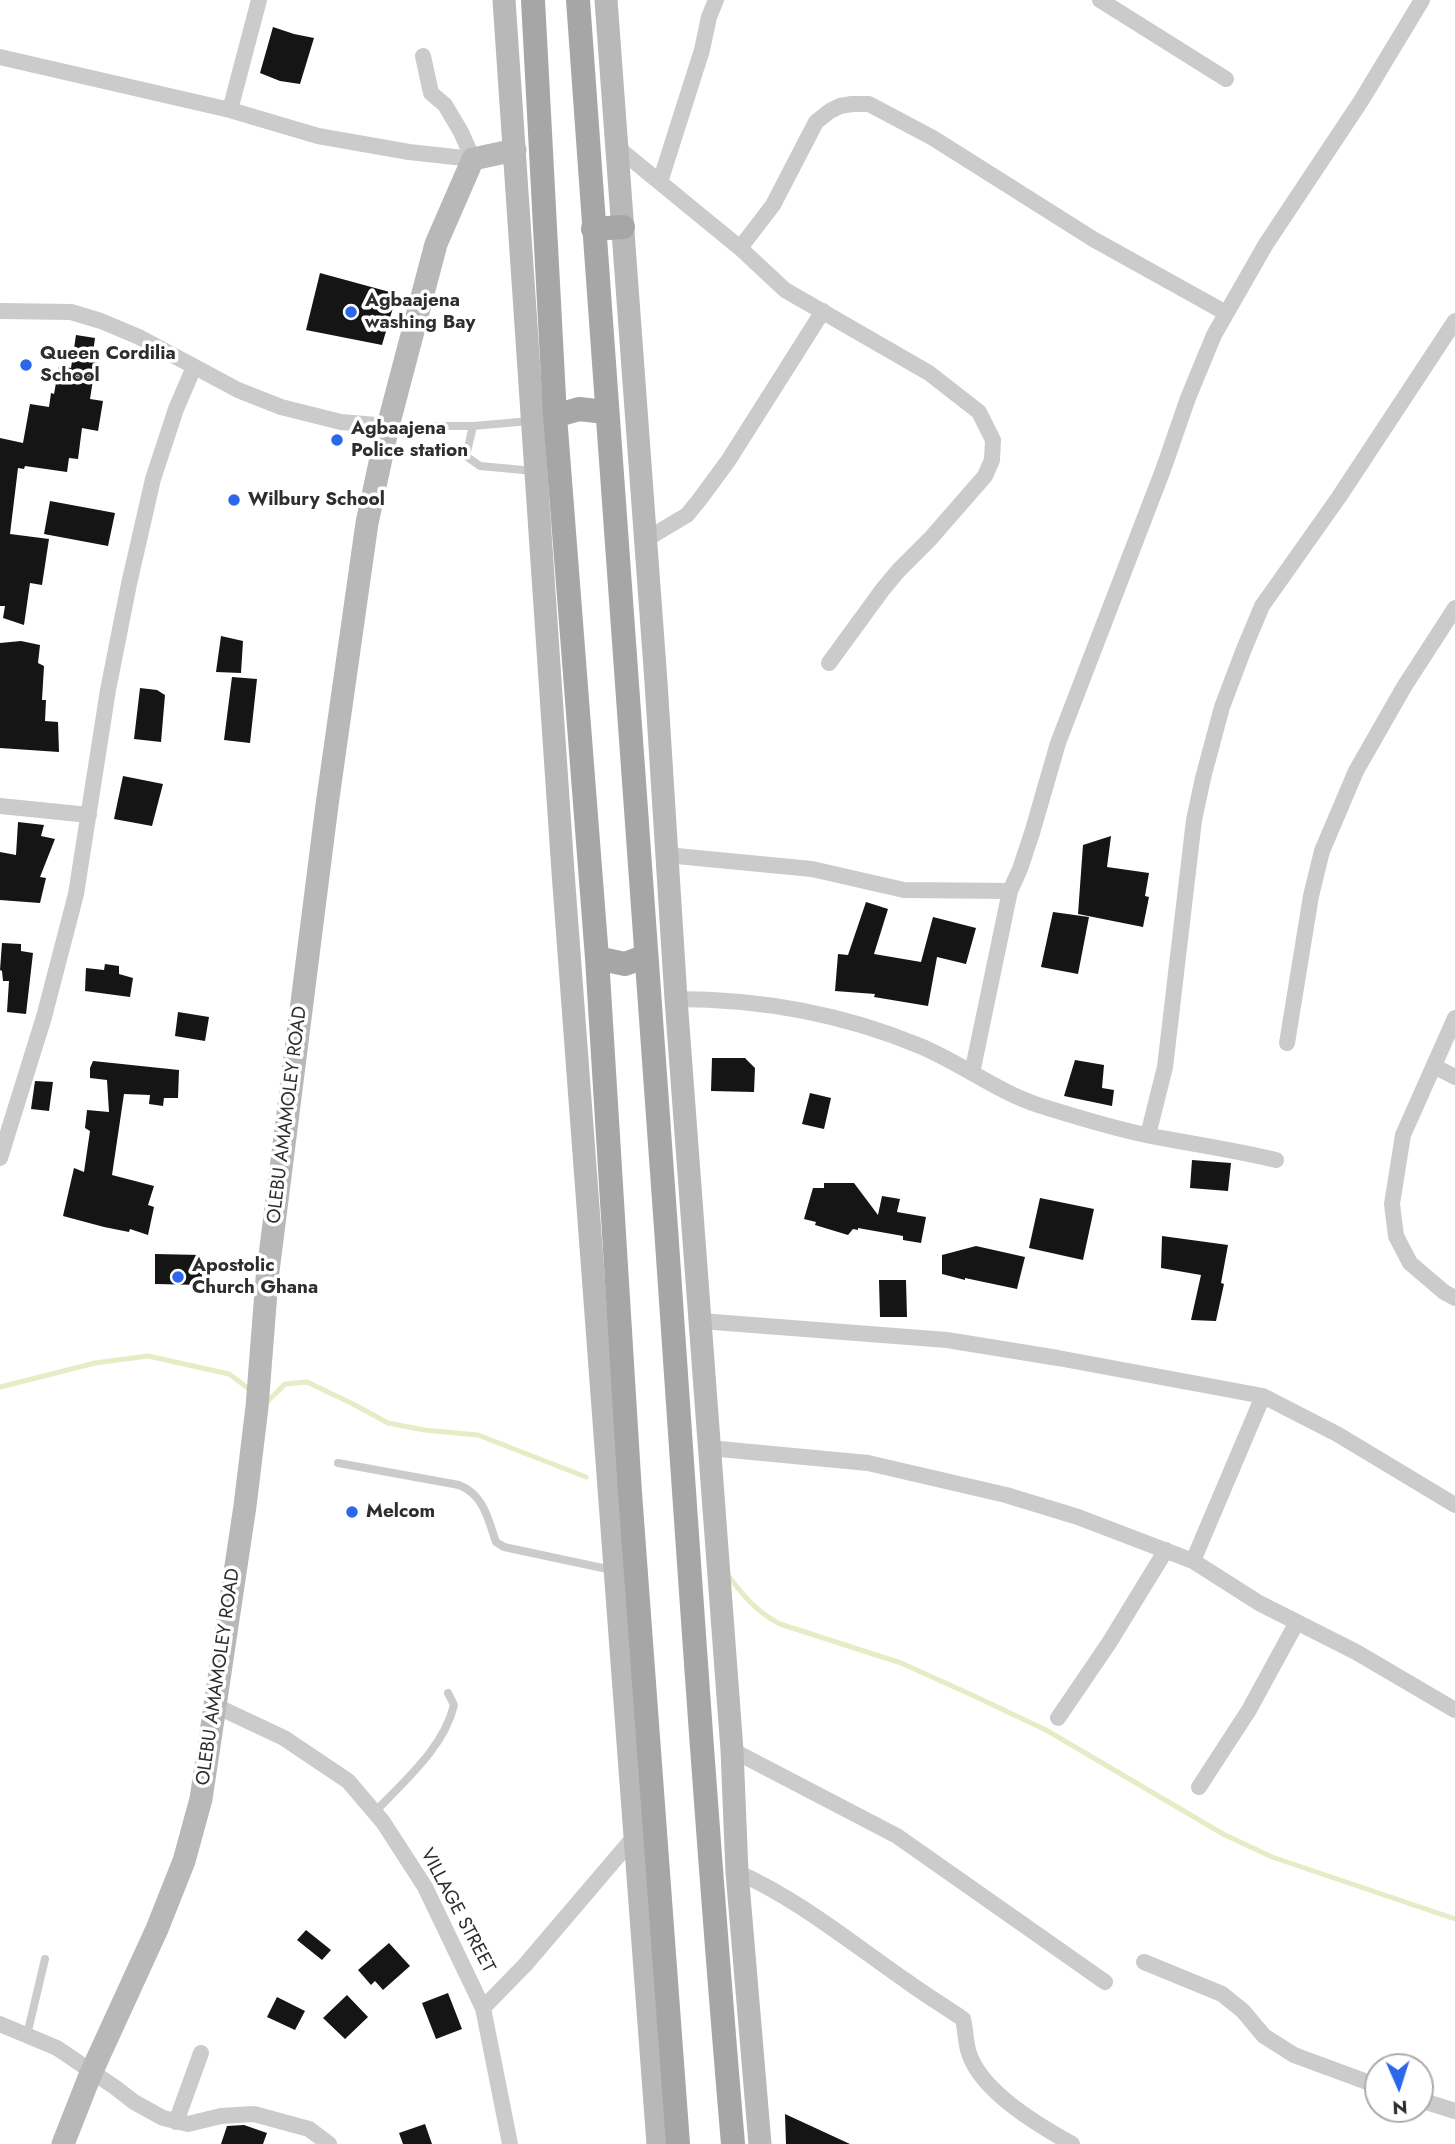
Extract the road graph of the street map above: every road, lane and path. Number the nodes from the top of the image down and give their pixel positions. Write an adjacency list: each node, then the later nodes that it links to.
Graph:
1 (259, 0): 12 (street)
2 (504, 0): 14 (street)
3 (533, 0): 26 (main road)
4 (578, 0): 18 (main road)
5 (606, 0): 13 (street)
6 (716, 0): 16 (street)
7 (1100, 0): 11 (street)
8 (1422, 0): 22 (street)
9 (423, 56): 15 (street)
10 (0, 57): 12 (street)
11 (1226, 79)
12 (230, 110): 15 (street)
13 (618, 148): 16 (street); 17 (street)
14 (515, 150): 15 (street); 26 (street)
15 (473, 159): 27 (street, OLEBU AMAMOLEY ROAD)
16 (660, 182): 19 (street)
17 (623, 227): 18 (main road); 30 (street)
18 (593, 229): 25 (main road)
19 (740, 248): 20 (street); 22 (street)
20 (823, 310): 30 (street); 32 (street)
21 (0, 311): 24 (street)
22 (1226, 313): 36 (street)
23 (1455, 321): 45 (street)
24 (194, 367): 27 (street); 34 (street)
25 (605, 412): 26 (main road); 37 (main road)
26 (544, 418): 28 (lane); 29 (street); 38 (main road)
27 (388, 426): 28 (lane); 59 (street, OLEBU AMAMOLEY ROAD)
28 (473, 426): 29 (lane)
29 (536, 471): 56 (street)
30 (645, 540): 35 (street)
31 (1455, 608): 41 (street)
32 (829, 663)
33 (0, 806): 34 (street)
34 (89, 816): 46 (street)
35 (666, 855): 36 (street); 39 (street)
36 (1010, 891): 43 (street)
37 (646, 956): 38 (main road); 85 (main road)
38 (597, 958): 84 (main road)
39 (676, 999): 43 (street); 49 (street)
40 (1455, 1018): 42 (street)
41 (1287, 1043)
42 (1434, 1066): 44 (street); 48 (street)
43 (972, 1073): 45 (street)
44 (1455, 1077)
45 (1148, 1135): 47 (street)
46 (0, 1158)
47 (1276, 1160)
48 (1455, 1298)
49 (701, 1321): 50 (street); 51 (street)
50 (1263, 1396): 53 (street); 55 (street)
51 (709, 1448): 54 (street); 62 (street)
52 (338, 1464): 56 (lane)
53 (1455, 1505)
54 (1166, 1550): 55 (street); 61 (street)
55 (1193, 1561): 57 (street)
56 (615, 1570): 65 (street)
57 (1297, 1622): 60 (street); 63 (street)
58 (448, 1693): 64 (lane)
59 (216, 1706): 64 (street, VILLAGE STREET); 74 (street, OLEBU AMAMOLEY ROAD)
60 (1455, 1710)
61 (1058, 1718)
62 (732, 1751): 66 (street); 69 (street)
63 (1199, 1787)
64 (374, 1812): 70 (street, VILLAGE STREET)
65 (635, 1836): 70 (street); 83 (street)
66 (737, 1872): 79 (street); 86 (street)
67 (45, 1959): 72 (lane)
68 (1144, 1962): 75 (street)
69 (1105, 1982)
70 (484, 2008): 82 (street, VILLAGE STREET)
71 (0, 2024): 72 (street)
72 (27, 2035): 74 (street)
73 (201, 2053): 78 (street)
74 (91, 2073): 78 (street); 80 (street, OLEBU AMAMOLEY ROAD)
75 (1364, 2081)
76 (1434, 2104): 77 (street)
77 (1455, 2111)
78 (176, 2122): 81 (street)
79 (1048, 2138): 87 (street)
80 (63, 2144)
81 (329, 2144)
82 (510, 2144)
83 (658, 2144)
84 (678, 2144)
85 (733, 2144)
86 (760, 2144)
87 (1072, 2144)

